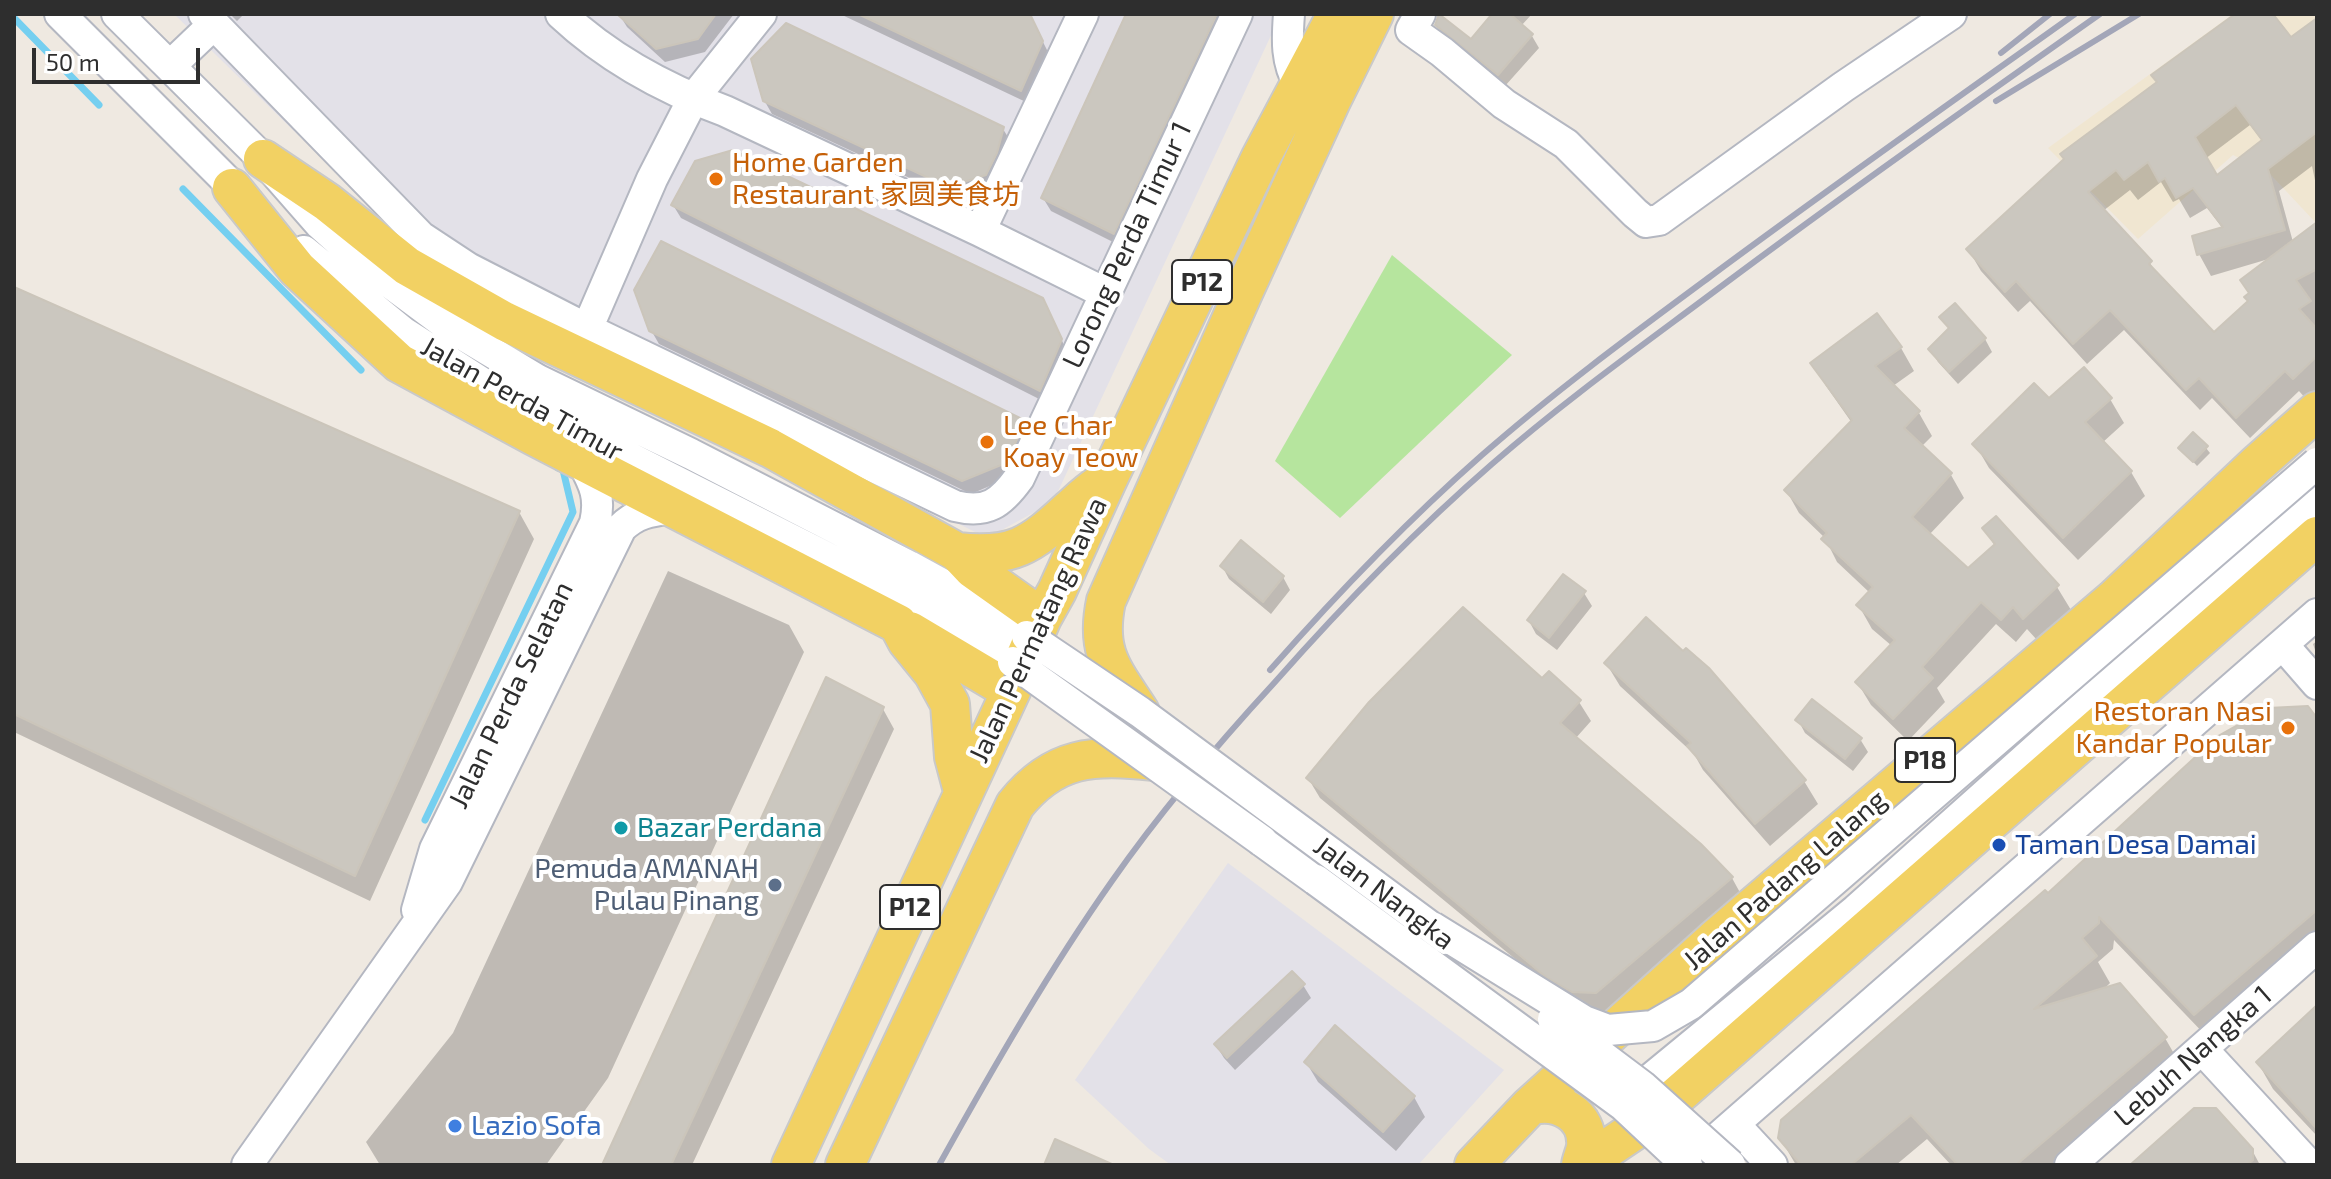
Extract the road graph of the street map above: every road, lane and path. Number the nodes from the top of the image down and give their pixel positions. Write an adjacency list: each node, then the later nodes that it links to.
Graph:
1 (60, 14): 17 (street, Jalan Perda Timur)
2 (117, 14): 13 (street, Jalan Perda Timur)
3 (561, 14): 15 (street)
4 (761, 14): 15 (street)
5 (1083, 14): 18 (street)
6 (1237, 14): 19 (street, Lorong Perda Timur 1)
7 (1289, 14): 14 (street)
8 (1337, 14): 14 (main road, Jalan Permatang Rawa / P12)
9 (1374, 14): 34 (main road)
10 (1420, 14): 11 (street)
11 (1951, 14)
12 (209, 19): 13 (street); 20 (street)
13 (170, 66): 16 (street, Jalan Perda Timur)
14 (1299, 84): 24 (main road, Jalan Permatang Rawa / P12)
15 (693, 99): 18 (street); 20 (street)
16 (263, 159): 28 (main road); 32 (street, Jalan Perda Timur)
17 (232, 188): 22 (main road); 32 (street, Jalan Perda Timur)
18 (980, 231): 19 (street)
19 (1105, 293): 20 (street, Lorong Perda Timur 1)
20 (587, 329)
21 (2317, 411): 41 (main road, Jalan Padang Lalang / P18)
22 (582, 461): 26 (main road); 38 (street, Jalan Perda Selatan)
23 (2317, 463): 37 (street, bridge)
24 (1107, 481): 28 (main road); 32 (main road, Jalan Permatang Rawa / P12)
25 (2317, 498): 42 (street)
26 (674, 508): 30 (main road); 38 (street, Jalan Perda Selatan)
27 (2317, 536): 42 (main road)
28 (957, 552): 32 (main road)
29 (2317, 614): 31 (street)
30 (898, 624): 32 (main road); 36 (main road)
31 (2283, 645): 33 (street); 44 (street)
32 (1023, 652): 34 (street, Jalan Nangka, bridge); 35 (street, Jalan Nangka, bridge); 36 (main road, Jalan Permatang Rawa / P12)
33 (2317, 684)
34 (1140, 712): 37 (street, Jalan Nangka, bridge)
35 (1153, 761): 42 (street, Jalan Nangka, bridge); 48 (main road)
36 (963, 791): 47 (main road, Jalan Permatang Rawa / P12)
37 (1432, 927): 42 (street, Jalan Nangka, bridge)
38 (411, 932): 46 (street, Jalan Perda Selatan)
39 (2317, 947): 40 (street, Lebuh Nangka 1)
40 (2202, 1049): 45 (street); 54 (street, Lebuh Nangka 1)
41 (1591, 1052): 42 (main road); 43 (main road, Jalan Padang Lalang / P18)
42 (1637, 1105): 50 (main road); 51 (street, Jalan Nangka, bridge); 52 (street, Jalan Nangka, bridge)
43 (1530, 1106): 49 (main road, Jalan Padang Lalang / P18); 50 (main road)
44 (1734, 1124): 51 (street); 53 (street)
45 (2295, 1160)
46 (247, 1165)
47 (791, 1165)
48 (845, 1165)
49 (1474, 1165)
50 (1582, 1165)
51 (1687, 1165)
52 (1730, 1165)
53 (1772, 1165)
54 (2070, 1165)

